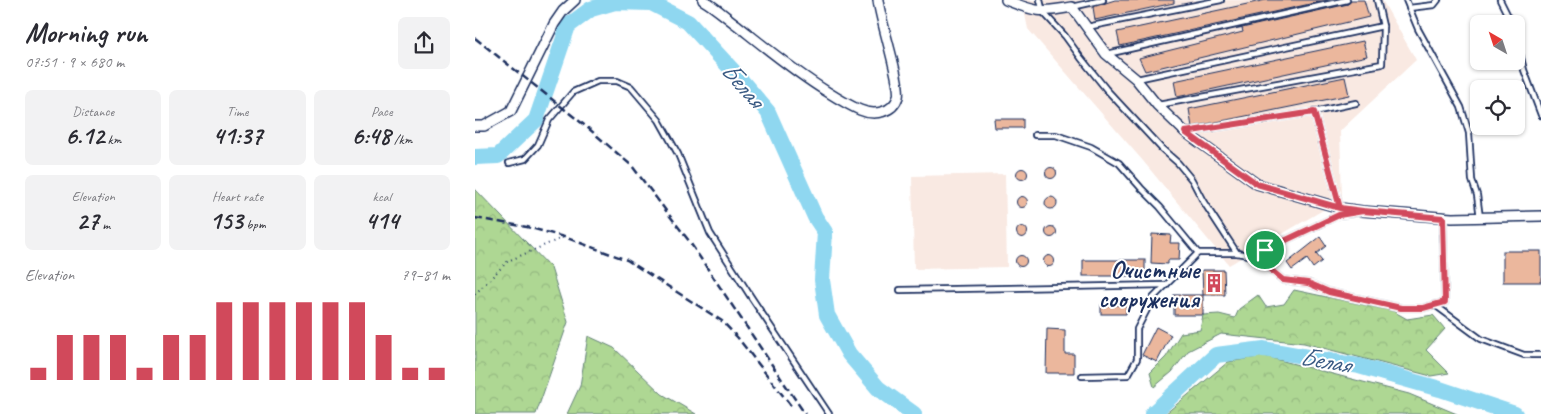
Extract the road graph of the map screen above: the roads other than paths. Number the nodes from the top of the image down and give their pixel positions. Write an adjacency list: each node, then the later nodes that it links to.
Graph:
1 (575, 0): 26 (street)
2 (703, 0): 3 (street)
3 (878, 0)
4 (1006, 0): 15 (street)
5 (1040, 0): 15 (lane)
6 (1103, 0): 13 (lane)
7 (1221, 0): 18 (lane)
8 (1347, 0): 19 (lane)
9 (1377, 0): 17 (lane)
10 (1406, 0): 14 (lane)
11 (1438, 0): 14 (lane)
12 (1499, 0): 16 (lane)
13 (1073, 7): 15 (street); 18 (street)
14 (1409, 8): 34 (lane)
15 (1043, 12): 36 (lane)
16 (1507, 15)
17 (1383, 26): 21 (lane); 23 (lane)
18 (1086, 27): 19 (street)
19 (1106, 54): 21 (street)
20 (1524, 70): 25 (lane)
21 (1136, 79): 23 (street)
22 (1356, 104): 24 (lane)
23 (1157, 105): 27 (street)
24 (1314, 112): 27 (lane); 30 (lane)
25 (1541, 116)
26 (475, 126)
27 (1185, 132): 30 (street)
28 (1035, 135): 37 (lane)
29 (509, 163): 43 (lane)
30 (1340, 208): 31 (street)
31 (1363, 211): 33 (street); 35 (lane)
32 (1541, 216): 34 (street)
33 (1443, 218): 34 (street); 40 (lane)
34 (1480, 218)
35 (1265, 250): 36 (lane); 40 (lane)
36 (1237, 253): 37 (lane)
37 (1198, 254): 38 (lane)
38 (1165, 285): 39 (lane); 42 (lane)
39 (900, 290)
40 (1435, 305): 41 (lane)
41 (1541, 355)
42 (1082, 376)
43 (829, 414)

